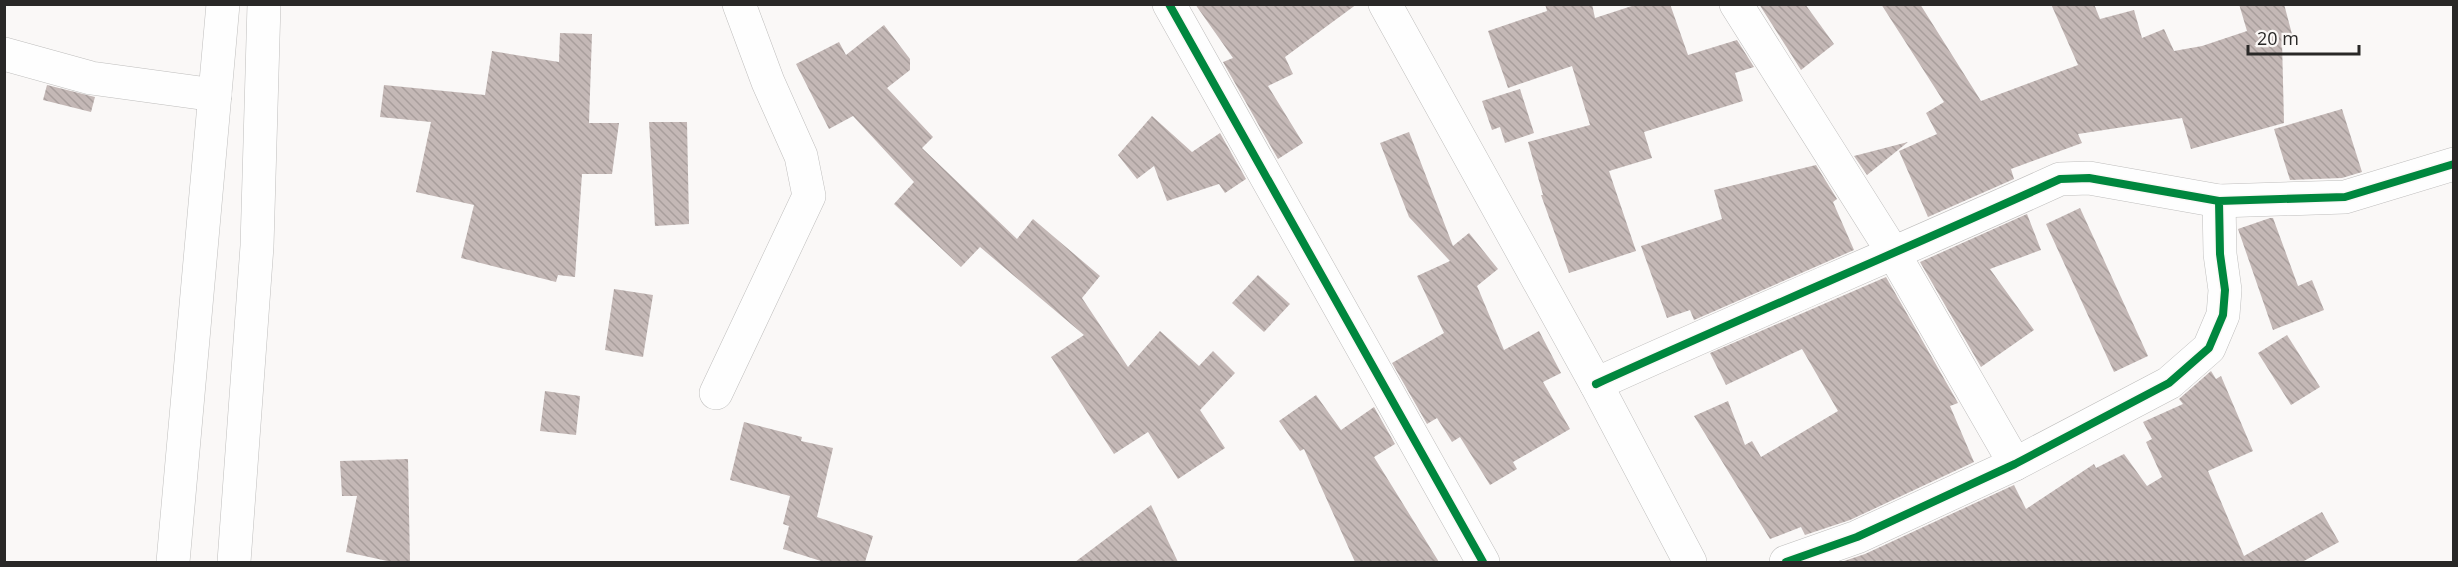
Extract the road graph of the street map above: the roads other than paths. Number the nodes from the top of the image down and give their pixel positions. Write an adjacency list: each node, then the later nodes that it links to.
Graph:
1 (223, 4): 8 (street)
2 (264, 4): 16 (street)
3 (739, 4): 13 (street)
4 (1168, 4): 17 (street)
5 (1384, 4): 12 (street)
6 (1737, 4): 11 (street)
7 (4, 54): 8 (street)
8 (215, 94): 15 (street)
9 (2454, 164): 10 (street)
10 (2219, 201): 11 (street); 14 (street)
11 (1894, 254): 12 (street); 14 (street)
12 (1596, 384): 18 (street)
13 (716, 393)
14 (2015, 464): 19 (street)
15 (173, 562)
16 (234, 562)
17 (1483, 562)
18 (1690, 562)
19 (1786, 562)

